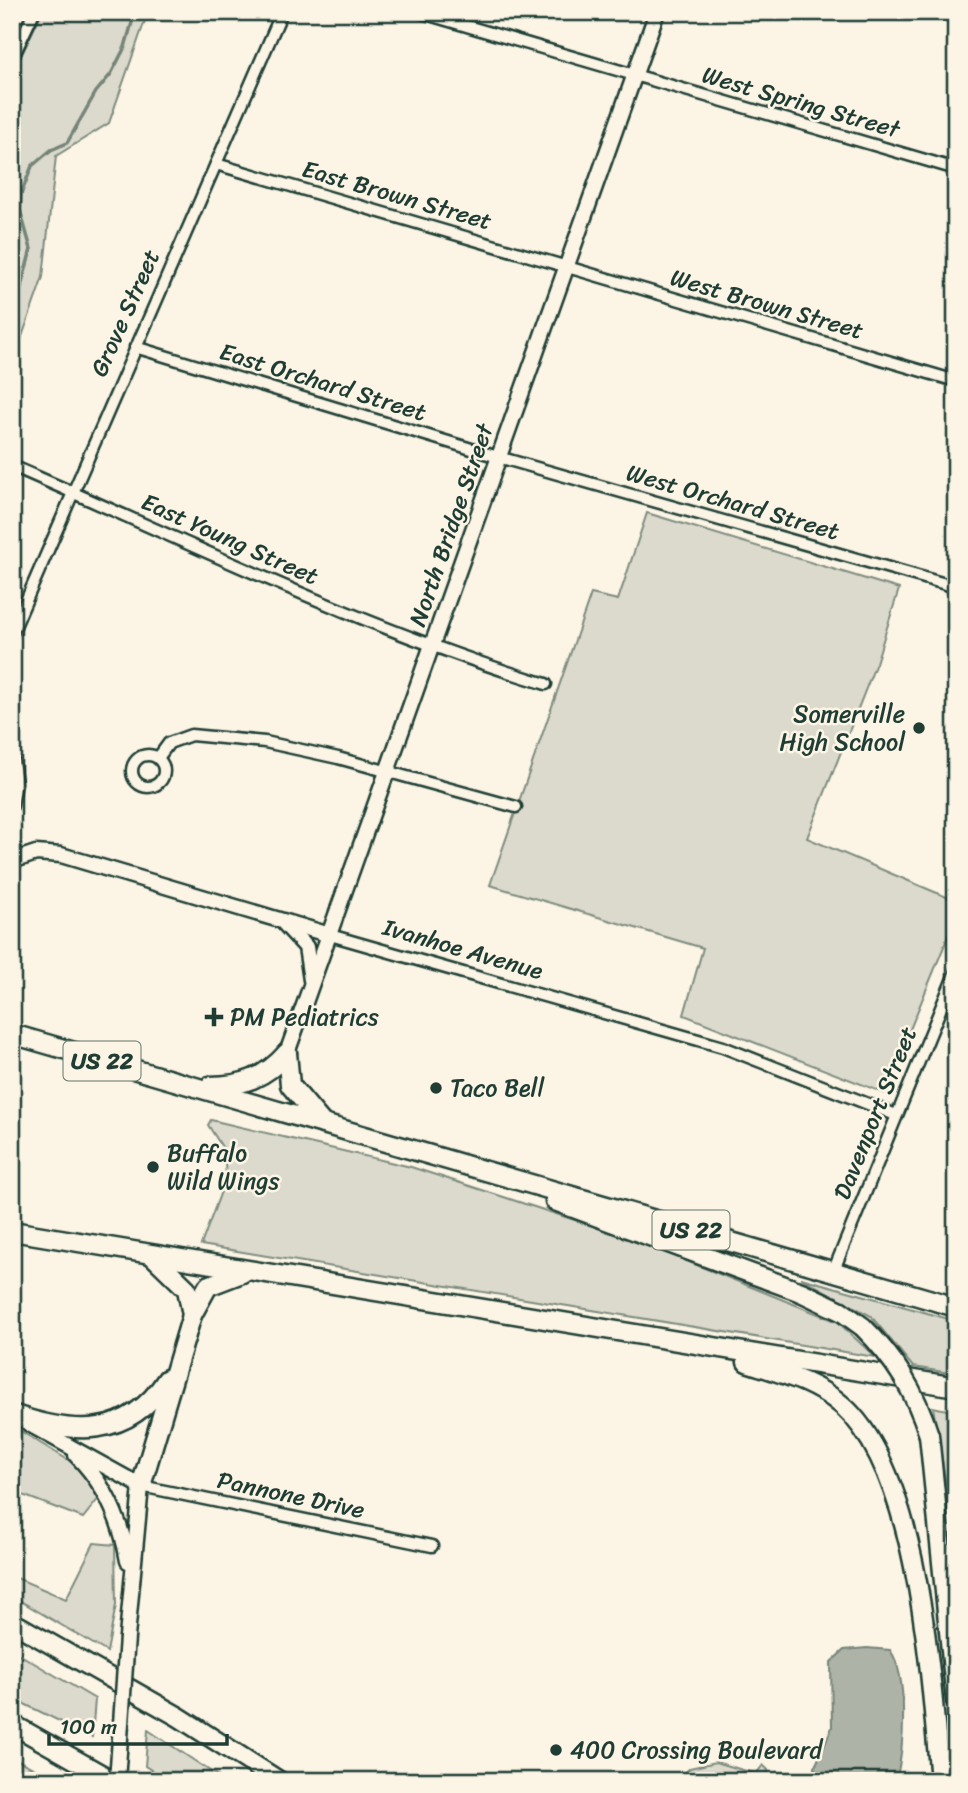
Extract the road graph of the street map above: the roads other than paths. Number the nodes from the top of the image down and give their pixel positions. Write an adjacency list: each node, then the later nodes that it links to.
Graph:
1 (34, 12): 5 (street)
2 (282, 12): 7 (street, Grove Street)
3 (419, 12): 6 (street, West Spring Street)
4 (657, 12): 6 (street, North Bridge Street)
5 (12, 59)
6 (635, 75): 8 (street, West Spring Street); 9 (street, North Bridge Street)
7 (216, 164): 9 (street, East Brown Street); 10 (street, Grove Street)
8 (956, 169)
9 (567, 267): 11 (street, West Brown Street); 12 (street, North Bridge Street)
10 (135, 347): 12 (street, East Orchard Street); 14 (street, Grove Street)
11 (956, 381)
12 (499, 457): 15 (street, West Orchard Street); 17 (street, North Bridge Street)
13 (12, 466): 14 (street, East Young Street)
14 (72, 492): 16 (street, Grove Street); 17 (street, East Young Street)
15 (956, 587)
16 (12, 633)
17 (432, 648): 18 (street, East Young Street); 21 (street, North Bridge Street)
18 (546, 684)
19 (12, 753): 22 (street)
20 (158, 758): 21 (street)
21 (387, 772): 23 (street); 26 (street, North Bridge Street)
22 (12, 806)
23 (516, 807)
24 (12, 861): 25 (street, Ivanhoe Avenue)
25 (277, 917): 26 (street, Ivanhoe Avenue); 28 (street)
26 (330, 935): 28 (street, North Bridge Street); 32 (street, Ivanhoe Avenue)
27 (956, 971): 32 (street, Davenport Street)
28 (311, 988): 30 (street, North Bridge Street)
29 (12, 1034): 31 (highway, US 22)
30 (287, 1053): 31 (highway); 33 (highway)
31 (193, 1087): 33 (highway, US 22)
32 (896, 1115): 38 (street, Davenport Street)
33 (325, 1127): 34 (highway, US 22)
34 (426, 1156): 38 (highway, US 22); 50 (highway, bridge)
35 (12, 1231): 36 (highway)
36 (152, 1255): 37 (highway); 40 (highway)
37 (249, 1271): 40 (highway); 41 (highway)
38 (832, 1272): 39 (highway, US 22)
39 (956, 1307)
40 (192, 1315): 42 (highway)
41 (700, 1346): 43 (highway); 54 (highway)
42 (177, 1364): 44 (highway); 46 (highway)
43 (956, 1387)
44 (12, 1415): 45 (street)
45 (56, 1439): 46 (street); 48 (street)
46 (141, 1486): 47 (street, Pannone Drive); 48 (street)
47 (432, 1546)
48 (131, 1584): 52 (street, bridge)
49 (12, 1622): 53 (highway)
50 (955, 1691)
51 (12, 1724): 52 (highway)
52 (115, 1781)
53 (279, 1781)
54 (940, 1781)

